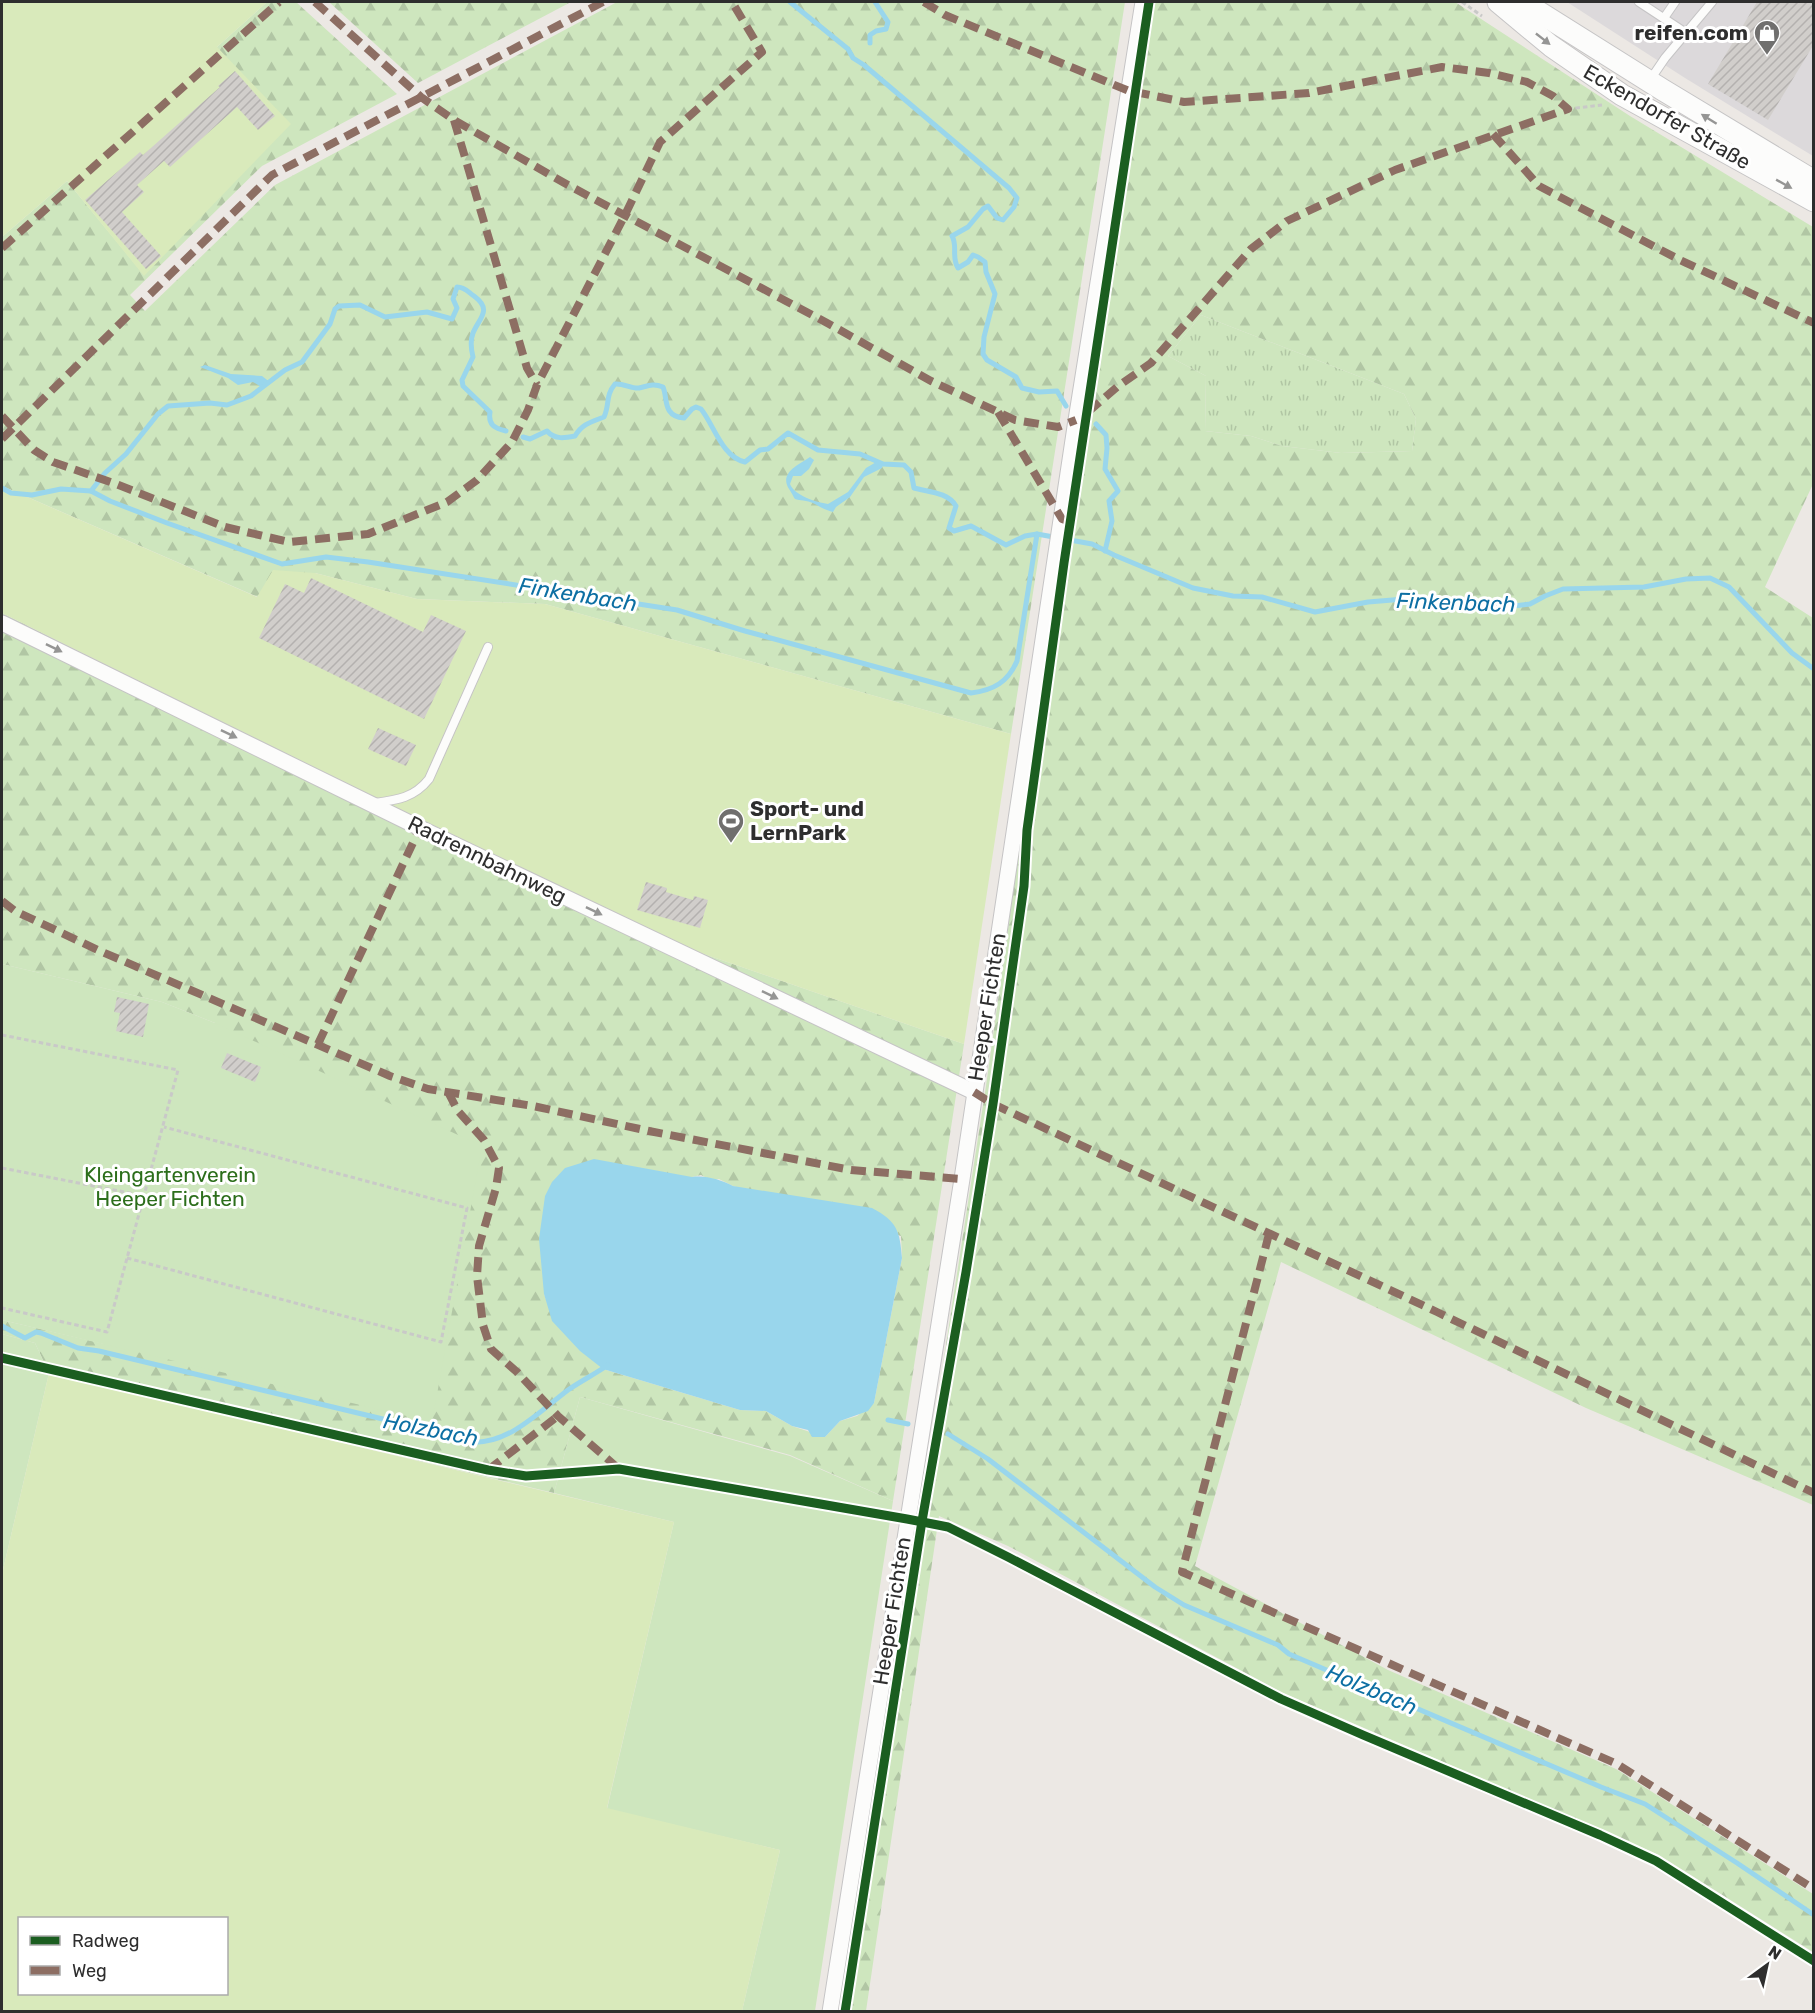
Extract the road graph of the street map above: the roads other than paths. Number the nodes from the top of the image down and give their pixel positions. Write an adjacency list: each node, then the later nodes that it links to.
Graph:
1 (1143, 2): 15 (street, Heeper Fichten)
2 (1498, 2): 11 (street, Eckendorfer Straße, one-way to 11)
3 (1523, 2): 9 (street, Eckendorfer Straße)
4 (1639, 2): 7 (lane)
5 (1675, 2): 7 (lane)
6 (1712, 2): 8 (lane)
7 (1664, 18): 8 (lane)
8 (1686, 33): 9 (lane)
9 (1649, 82): 10 (street, Eckendorfer Straße, one-way to 9)
10 (1814, 181)
11 (1814, 201)
12 (2, 623): 14 (street, Radrennbahnweg, one-way to 14)
13 (488, 647): 14 (lane)
14 (370, 803): 15 (street, Radrennbahnweg, one-way to 15)
15 (974, 1092): 16 (street, Heeper Fichten)
16 (830, 2012)

